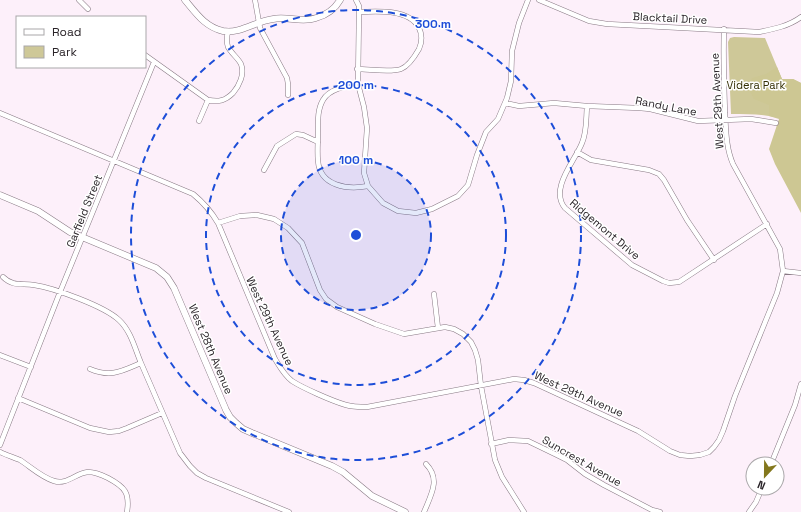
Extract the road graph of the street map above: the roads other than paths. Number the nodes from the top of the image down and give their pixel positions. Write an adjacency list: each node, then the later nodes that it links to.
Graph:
1 (79, 0): 8 (street)
2 (185, 0): 13 (street)
3 (255, 0): 11 (street)
4 (340, 0): 11 (street)
5 (356, 0): 9 (street)
6 (528, 0): 20 (street)
7 (539, 0): 12 (street, Blacktail Drive)
8 (88, 8)
9 (359, 12): 16 (street); 16 (street)
10 (801, 17): 12 (street, Blacktail Drive)
11 (259, 23): 13 (street); 18 (street)
12 (724, 30): 23 (street, West 29th Avenue)
13 (228, 31): 19 (street)
14 (146, 56): 15 (street)
15 (154, 62): 19 (street); 28 (street, Garfield Street)
16 (357, 69): 17 (street)
17 (358, 84): 26 (street); 30 (street)
18 (288, 95)
19 (208, 100): 24 (street)
20 (505, 103): 21 (street, Randy Lane); 30 (street)
21 (587, 106): 23 (street, Randy Lane); 27 (street, Ridgemont Drive)
22 (0, 113): 28 (street, West 29th Avenue)
23 (726, 120): 25 (street, Randy Lane); 33 (street, West 29th Avenue)
24 (198, 121)
25 (776, 123)
26 (318, 142): 29 (street); 30 (street)
27 (577, 152): 35 (street); 35 (street, Ridgemont Drive)
28 (113, 161): 32 (street, West 29th Avenue); 34 (street, Garfield Street)
29 (264, 170)
30 (368, 186)
31 (0, 195): 34 (street, West 28th Avenue)
32 (218, 223): 41 (street); 47 (street, West 29th Avenue)
33 (767, 224): 35 (street, Ridgemont Drive); 36 (street, West 29th Avenue)
34 (83, 237): 39 (street, Garfield Street); 58 (street, West 28th Avenue)
35 (714, 260)
36 (783, 271): 37 (street); 47 (street, West 29th Avenue)
37 (801, 273)
38 (3, 277): 39 (street)
39 (60, 292): 43 (street); 44 (street, Garfield Street)
40 (434, 294): 41 (street)
41 (438, 328): 47 (street)
42 (0, 355): 44 (street)
43 (141, 363): 45 (street); 49 (street)
44 (30, 367): 48 (street, Garfield Street)
45 (90, 369)
46 (801, 384): 53 (street)
47 (481, 386): 50 (street)
48 (18, 398): 49 (street); 51 (street, Garfield Street)
49 (162, 413): 57 (street)
50 (492, 444): 60 (street); 61 (street, Suncrest Avenue)
51 (0, 445)
52 (0, 452): 56 (street)
53 (774, 456)
54 (426, 464): 59 (street)
55 (759, 496): 62 (street)
56 (127, 512)
57 (289, 512)
58 (405, 512)
59 (424, 512)
60 (524, 512)
61 (660, 512)
62 (748, 512)

